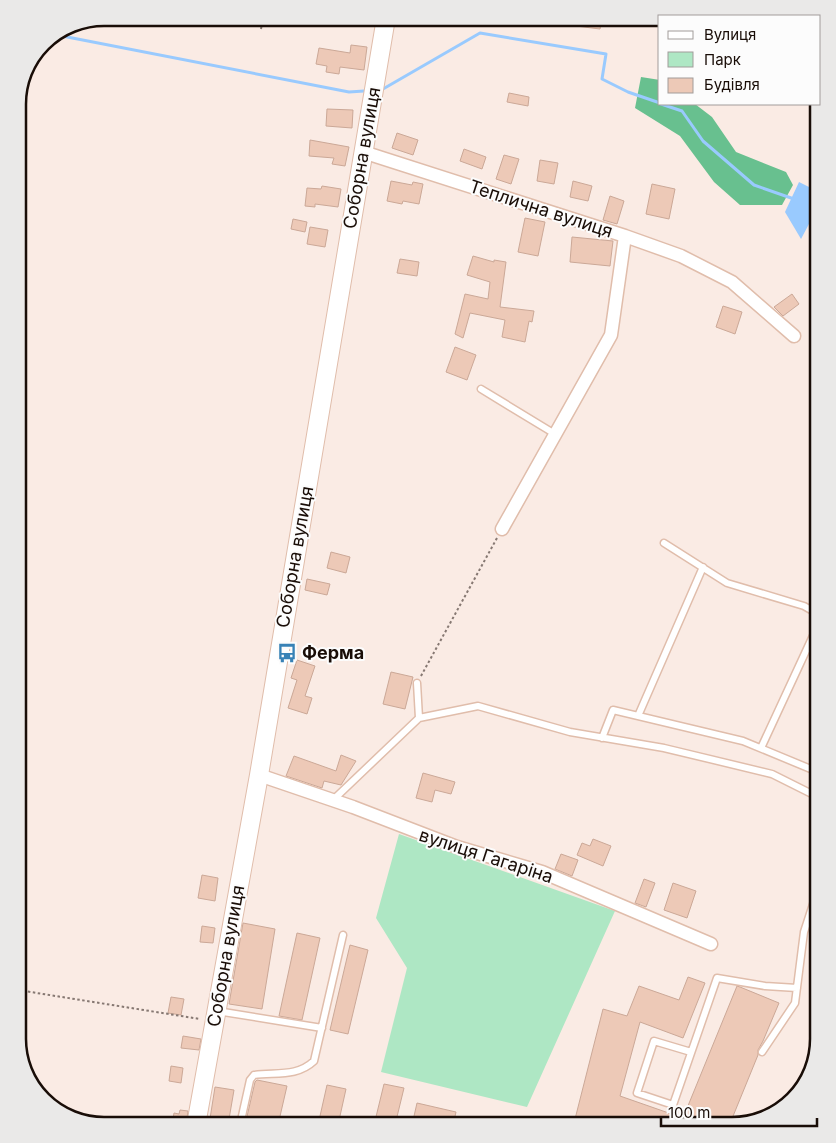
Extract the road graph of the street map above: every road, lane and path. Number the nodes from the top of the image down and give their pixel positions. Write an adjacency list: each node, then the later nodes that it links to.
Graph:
1 (262, 26): 3 (path)
2 (385, 26): 4 (main road, Соборна вулиця)
3 (261, 29)
4 (363, 152): 5 (street, Теплична вулиця); 20 (main road, Соборна вулиця)
5 (625, 236): 6 (street); 8 (street, Теплична вулиця)
6 (794, 336)
7 (481, 390): 8 (lane)
8 (555, 434): 9 (street)
9 (502, 529): 14 (path)
10 (664, 543): 11 (lane)
11 (702, 567): 12 (lane); 15 (lane)
12 (810, 609)
13 (810, 643): 18 (lane)
14 (417, 682): 16 (lane)
15 (638, 716): 17 (lane); 18 (lane)
16 (419, 718): 17 (lane); 22 (lane)
17 (602, 738): 21 (lane)
18 (762, 748): 19 (lane)
19 (810, 769)
20 (259, 775): 22 (street, вулиця Гагаріна); 28 (main road, Соборна вулиця)
21 (810, 793)
22 (333, 800): 25 (street, вулиця Гагаріна)
23 (810, 914): 26 (lane)
24 (343, 935): 29 (lane)
25 (711, 944)
26 (797, 988): 30 (lane); 31 (lane)
27 (26, 991): 28 (path)
28 (215, 1016): 29 (lane); 32 (main road, Соборна вулиця)
29 (322, 1028): 33 (lane)
30 (691, 1052): 30 (lane)
31 (762, 1052)
32 (197, 1117)
33 (242, 1117)

